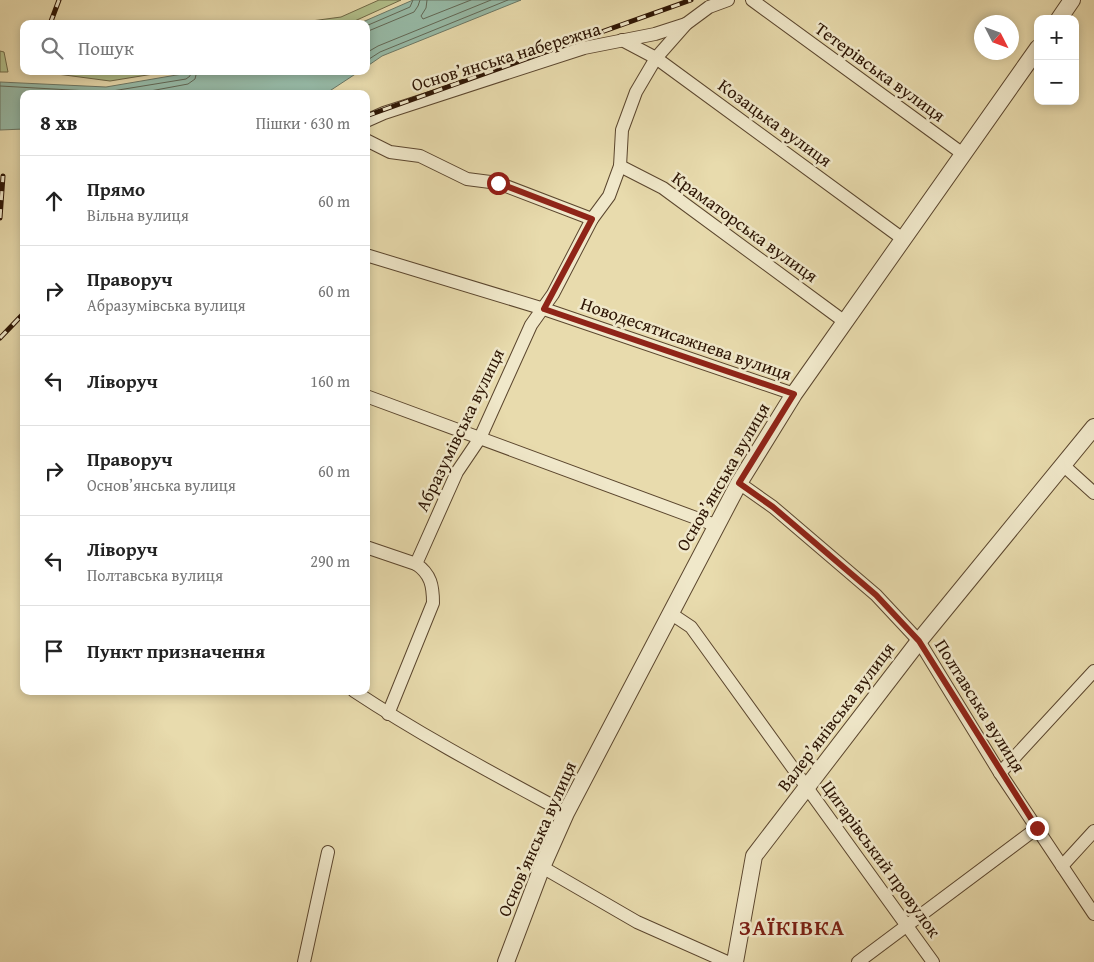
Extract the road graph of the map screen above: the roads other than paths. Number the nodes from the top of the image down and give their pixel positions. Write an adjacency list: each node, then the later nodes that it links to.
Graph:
1 (728, 0): 5 (street)
2 (752, 0): 11 (street, Тетерівська вулиця)
3 (1072, 0): 4 (street)
4 (1062, 15)
5 (686, 24): 6 (street, Основ’янська набережна); 8 (street, Абразумівська вулиця)
6 (622, 40): 8 (street, Козацька вулиця); 9 (street, Основ’янська набережна)
7 (1034, 54): 11 (street, Основ’янська вулиця)
8 (656, 58): 12 (street, Абразумівська вулиця); 14 (street, Козацька вулиця)
9 (370, 119)
10 (370, 142): 13 (street)
11 (963, 154): 14 (street, Основ’янська вулиця)
12 (620, 166): 13 (street, Абразумівська вулиця); 17 (street, Краматорська вулиця)
13 (592, 219): 16 (street, Абразумівська вулиця)
14 (904, 239): 17 (street, Основ’янська вулиця)
15 (370, 256): 16 (street, Новодесятисажнева вулиця)
16 (544, 309): 18 (street, Новодесятисажнева вулиця); 21 (street, Абразумівська вулиця)
17 (846, 322): 18 (street, Основ’янська вулиця)
18 (794, 394): 23 (street, Основ’янська вулиця)
19 (370, 397): 21 (street)
20 (1094, 427): 22 (street, Валер’янівська вулиця)
21 (480, 438): 25 (street); 27 (street, Абразумівська вулиця)
22 (1063, 465): 24 (street); 29 (street, Валер’янівська вулиця)
23 (739, 483): 25 (street, Основ’янська вулиця); 29 (street, Полтавська вулиця)
24 (1094, 493)
25 (715, 526): 28 (street, Основ’янська вулиця)
26 (370, 548): 27 (street)
27 (416, 564): 32 (street)
28 (670, 613): 34 (street, Цигарівський провулок); 35 (street, Основ’янська вулиця)
29 (919, 641): 33 (street, Полтавська вулиця); 34 (street, Валер’янівська вулиця)
30 (1094, 671): 33 (street)
31 (360, 695): 32 (street)
32 (388, 714): 35 (street)
33 (1000, 772): 36 (street, Полтавська вулиця)
34 (808, 788): 42 (street, Цигарівський провулок); 46 (street, Валер’янівська вулиця)
35 (566, 813): 40 (street, Основ’янська вулиця)
36 (1037, 828): 39 (street, Полтавська вулиця); 42 (street)
37 (1094, 831): 39 (street)
38 (328, 852): 43 (street)
39 (1062, 866): 41 (street, Полтавська вулиця)
40 (542, 867): 44 (street, Основ’янська вулиця); 45 (street)
41 (1094, 914)
42 (906, 924): 47 (street); 48 (street, Цигарівський провулок)
43 (304, 962)
44 (506, 962)
45 (727, 962)
46 (735, 962)
47 (858, 962)
48 (933, 962)

